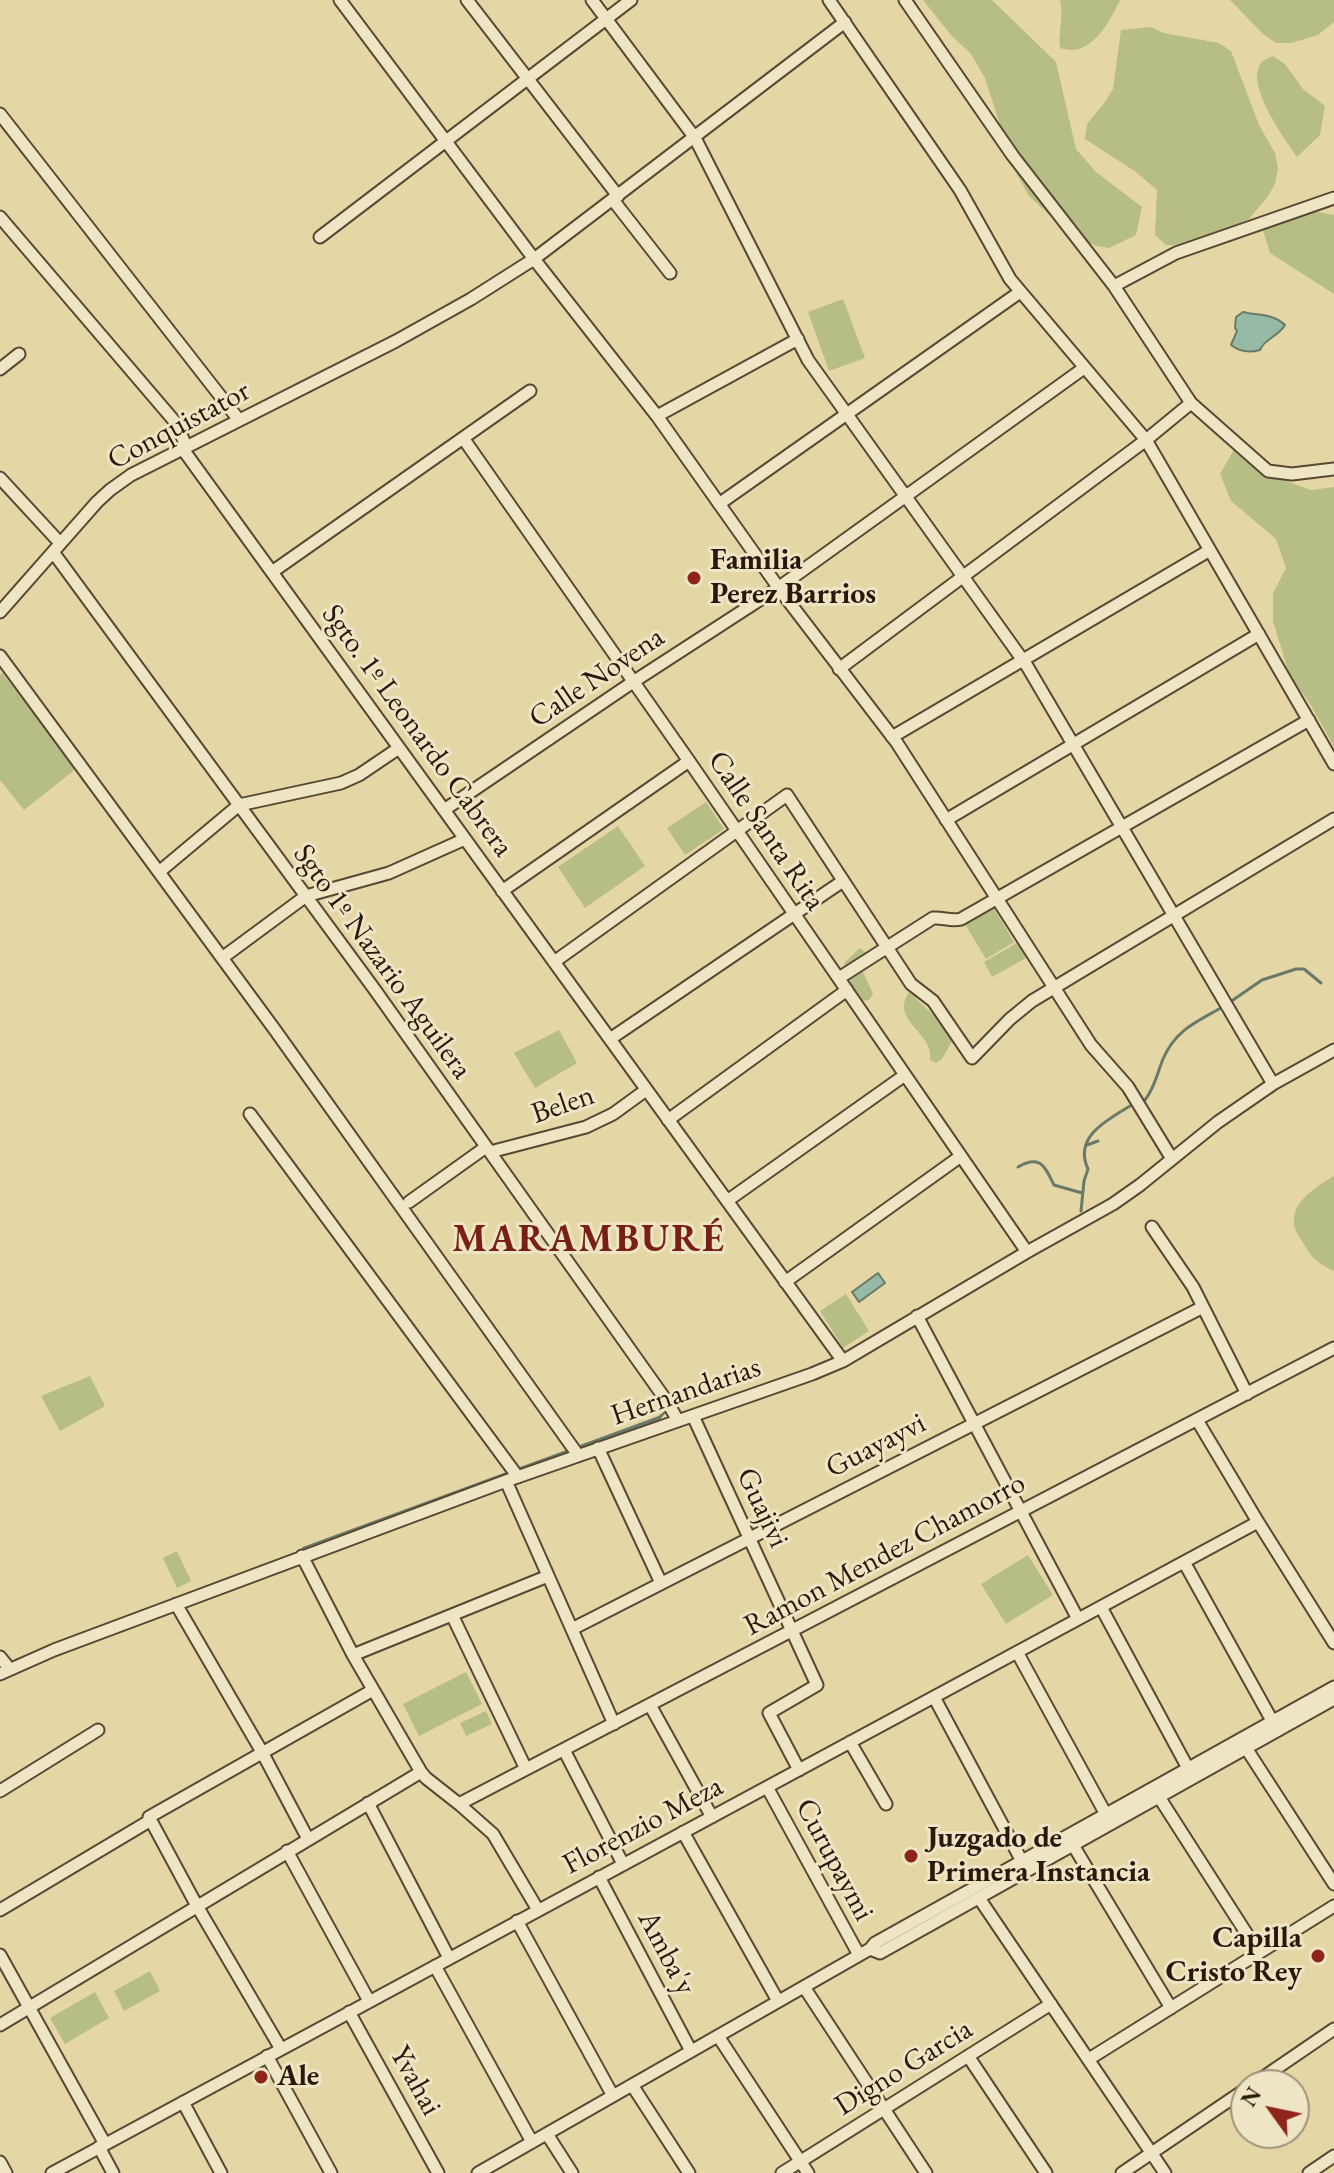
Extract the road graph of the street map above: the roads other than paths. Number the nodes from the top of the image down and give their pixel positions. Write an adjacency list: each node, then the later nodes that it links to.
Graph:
1 (340, 0): 12 (street)
2 (467, 0): 9 (street)
3 (592, 0): 7 (street)
4 (631, 0): 7 (street)
5 (829, 0): 8 (street)
6 (905, 0): 19 (street)
7 (606, 19): 9 (street); 11 (street)
8 (845, 22): 11 (street, Conquistator); 20 (street)
9 (529, 78): 12 (street); 13 (street)
10 (0, 114): 29 (street)
11 (695, 138): 13 (street, Conquistator); 21 (street)
12 (446, 142): 16 (street); 17 (street)
13 (616, 198): 17 (street, Conquistator); 18 (street)
14 (1334, 198): 19 (street)
15 (0, 217): 32 (street, Sgto. 1º Leonardo Cabrera)
16 (320, 237)
17 (534, 259): 28 (street); 29 (street, Conquistator)
18 (670, 273)
19 (1114, 286): 26 (street)
20 (1020, 292): 23 (street); 27 (street)
21 (798, 339): 27 (street); 28 (street)
22 (19, 354): 24 (street)
23 (1084, 368): 31 (street); 35 (street, Calle Novena)
24 (0, 369)
25 (530, 391): 30 (street)
26 (1191, 403): 31 (street); 33 (street)
27 (847, 413): 35 (street); 36 (street)
28 (657, 416): 36 (street)
29 (239, 420): 32 (street, Conquistator)
30 (463, 438): 39 (street); 47 (street, Calle Santa Rita)
31 (1146, 440): 38 (street); 40 (street)
32 (184, 447): 37 (street, Conquistator); 39 (street, Sgto. 1º Leonardo Cabrera)
33 (1334, 469)
34 (0, 478): 37 (street, Sgto 1º Nazario Aguilera)
35 (906, 496): 40 (street); 41 (street, Calle Novena)
36 (719, 504): 41 (street)
37 (57, 547): 42 (street, Conquistator); 54 (street, Sgto 1º Nazario Aguilera)
38 (1210, 550): 43 (street); 45 (street)
39 (272, 572): 51 (street, Sgto. 1º Leonardo Cabrera)
40 (963, 576): 45 (street); 46 (street)
41 (778, 588): 46 (street); 47 (street, Calle Novena)
42 (0, 612)
43 (1259, 634): 48 (street); 50 (street)
44 (0, 656): 61 (street)
45 (1023, 660): 49 (street); 50 (street)
46 (839, 669): 49 (street)
47 (633, 682): 52 (street, Calle Santa Rita); 55 (street, Calle Novena)
48 (1309, 720): 53 (street); 58 (street)
49 (892, 737): 57 (street)
50 (1073, 745): 57 (street); 58 (street)
51 (399, 748): 54 (street); 55 (street, Sgto. 1º Leonardo Cabrera)
52 (689, 761): 59 (street, Calle Santa Rita); 63 (street)
53 (1334, 764)
54 (239, 805): 61 (street); 64 (street, Sgto 1º Nazario Aguilera)
55 (444, 810): 60 (street, Sgto. 1º Leonardo Cabrera)
56 (1334, 819): 67 (street)
57 (946, 820): 65 (street)
58 (1122, 827): 65 (street); 67 (street)
59 (737, 831): 62 (street); 66 (street, Calle Santa Rita); 70 (street)
60 (465, 839): 63 (street, Sgto. 1º Leonardo Cabrera); 64 (street)
61 (159, 872): 69 (street)
62 (843, 881): 66 (street); 68 (street)
63 (502, 891): 70 (street, Sgto. 1º Leonardo Cabrera)
64 (306, 896): 69 (street); 81 (street, Sgto 1º Nazario Aguilera)
65 (997, 898): 68 (street); 72 (street)
66 (793, 915): 71 (street, Calle Santa Rita); 74 (street)
67 (1174, 915): 72 (street); 77 (street)
68 (887, 947): 71 (street); 72 (street)
69 (222, 958): 99 (street)
70 (554, 962): 74 (street, Sgto. 1º Leonardo Cabrera)
71 (839, 978): 73 (street, Calle Santa Rita)
72 (1054, 987): 83 (street)
73 (847, 990): 76 (street, Calle Santa Rita); 80 (street)
74 (611, 1041): 78 (street, Sgto. 1º Leonardo Cabrera)
75 (1334, 1050): 77 (street, Hernandarias)
76 (905, 1075): 82 (street, Calle Santa Rita); 84 (street)
77 (1273, 1084): 83 (street, Hernandarias)
78 (646, 1090): 80 (street, Sgto. 1º Leonardo Cabrera); 81 (street, Belen)
79 (250, 1114): 100 (street)
80 (668, 1120): 84 (street, Sgto. 1º Leonardo Cabrera)
81 (488, 1149): 85 (street); 96 (street, Sgto 1º Nazario Aguilera)
82 (961, 1156): 87 (street, Calle Santa Rita); 88 (street)
83 (1172, 1159): 87 (street, Hernandarias)
84 (727, 1201): 88 (street, Sgto. 1º Leonardo Cabrera)
85 (409, 1202)
86 (1152, 1227): 89 (street)
87 (1027, 1252): 90 (street, Hernandarias)
88 (785, 1282): 92 (street, Sgto. 1º Leonardo Cabrera)
89 (1203, 1307): 93 (street); 97 (street, Guayayvi)
90 (917, 1316): 92 (street, Hernandarias); 97 (street)
91 (1334, 1348): 93 (street, Ramon Mendez Chamorro)
92 (843, 1361): 94 (street, Hernandarias)
93 (1247, 1394): 95 (street, Ramon Mendez Chamorro)
94 (693, 1416): 96 (street, Hernandarias); 103 (street, Guajivi)
95 (1197, 1420): 101 (street, Ramon Mendez Chamorro); 102 (street)
96 (678, 1421): 98 (street, Hernandarias)
97 (975, 1423): 101 (street); 103 (street, Guayayvi)
98 (598, 1448): 99 (street, Hernandarias); 107 (street)
99 (578, 1455): 100 (street, Hernandarias)
100 (512, 1479): 104 (street, Hernandarias); 106 (street)
101 (1021, 1511): 111 (street); 113 (street, Ramon Mendez Chamorro)
102 (1258, 1522): 105 (street, Florenzio Meza); 114 (street)
103 (749, 1538): 107 (street, Guayayvi); 113 (street, Guajivi)
104 (302, 1556): 108 (street, Hernandarias); 116 (street)
105 (1184, 1562): 109 (street, Florenzio Meza); 125 (street)
106 (548, 1576): 110 (street); 112 (street)
107 (661, 1583): 112 (street, Guayayvi)
108 (176, 1604): 118 (street, Hernandarias); 130 (street)
109 (1101, 1607): 111 (street, Florenzio Meza); 134 (street)
110 (452, 1615): 116 (street); 131 (street)
111 (1078, 1619): 115 (street, Florenzio Meza)
112 (572, 1629): 124 (street)
113 (792, 1631): 123 (street, Ramon Mendez Chamorro); 132 (street, Guajivi)
114 (1334, 1643)
115 (1017, 1652): 121 (street, Florenzio Meza); 142 (street)
116 (353, 1655): 120 (street)
117 (0, 1657): 118 (street)
118 (5, 1671)
119 (1334, 1687): 125 (street)
120 (373, 1690): 130 (street); 133 (street)
121 (934, 1697): 127 (street, Florenzio Meza); 149 (street)
122 (1333, 1701): 125 (street)
123 (650, 1705): 124 (street, Ramon Mendez Chamorro); 141 (street)
124 (614, 1724): 129 (street, Ramon Mendez Chamorro)
125 (1275, 1726): 128 (street); 134 (street)
126 (98, 1730): 136 (street)
127 (850, 1742): 132 (street, Florenzio Meza); 140 (street)
128 (1246, 1748): 134 (street); 151 (street)
129 (564, 1750): 131 (street, Ramon Mendez Chamorro); 148 (street)
130 (262, 1752): 143 (street); 145 (street)
131 (526, 1769): 139 (street, Ramon Mendez Chamorro)
132 (799, 1770): 135 (street, Florenzio Meza)
133 (421, 1772): 138 (street); 139 (street)
134 (1190, 1774): 137 (street); 142 (street)
135 (767, 1787): 141 (street, Florenzio Meza); 158 (street, Curupaymi)
136 (0, 1791)
137 (1159, 1797): 142 (street); 159 (street)
138 (368, 1803): 145 (street); 161 (street)
139 (459, 1804): 156 (street)
140 (886, 1804)
141 (712, 1817): 144 (street, Florenzio Meza)
142 (1109, 1819): 146 (street); 149 (street)
143 (151, 1820): 153 (street); 155 (street)
144 (683, 1832): 148 (street, Florenzio Meza); 165 (street)
145 (308, 1839): 147 (street)
146 (1073, 1845): 149 (street); 168 (street)
147 (287, 1851): 153 (street); 164 (street)
148 (623, 1864): 150 (street, Florenzio Meza)
149 (1024, 1866): 152 (street); 158 (street)
150 (599, 1877): 156 (street, Florenzio Meza); 174 (street, Amba'y)
151 (1334, 1884)
152 (979, 1898): 158 (street); 166 (street)
153 (197, 1906): 167 (street); 173 (street)
154 (1334, 1906): 159 (street)
155 (0, 1910)
156 (538, 1910): 157 (street, Florenzio Meza)
157 (517, 1921): 161 (street, Florenzio Meza); 180 (street)
158 (864, 1952): 163 (street)
159 (1259, 1953): 168 (street)
160 (0, 1955): 167 (street)
161 (449, 1958): 162 (street, Florenzio Meza)
162 (435, 1966): 164 (street, Florenzio Meza); 185 (street)
163 (804, 1987): 165 (street); 183 (street)
164 (369, 2001): 169 (street, Florenzio Meza)
165 (778, 2001): 172 (street)
166 (1051, 2004): 176 (street, Digno Garcia); 177 (street)
167 (29, 2007): 170 (street); 186 (street)
168 (1171, 2008): 177 (street)
169 (349, 2012): 173 (street, Florenzio Meza); 196 (street, Yvahai)
170 (0, 2025)
171 (1334, 2029): 178 (street)
172 (718, 2036): 174 (street); 189 (street)
173 (281, 2049): 175 (street, Florenzio Meza)
174 (691, 2051): 179 (street)
175 (267, 2056): 182 (street, Florenzio Meza); 195 (street)
176 (968, 2056): 183 (street, Digno Garcia); 203 (street)
177 (1089, 2059): 187 (street)
178 (1275, 2069)
179 (632, 2085): 180 (street); 199 (street)
180 (613, 2096): 184 (street)
181 (1230, 2100): 187 (street)
182 (183, 2102): 186 (street, Florenzio Meza); 194 (street)
183 (884, 2109): 189 (street, Digno Garcia); 202 (street)
184 (547, 2134): 185 (street); 198 (street)
185 (532, 2142): 197 (street)
186 (102, 2146): 192 (street, Florenzio Meza); 193 (street)
187 (1151, 2154): 204 (street); 205 (street)
188 (1334, 2156): 206 (street)
189 (800, 2161): 200 (street, Digno Garcia); 201 (street)
190 (0, 2162): 191 (street)
191 (6, 2173)
192 (52, 2173)
193 (113, 2173)
194 (221, 2173)
195 (331, 2173)
196 (438, 2173)
197 (478, 2173)
198 (572, 2173)
199 (689, 2173)
200 (782, 2173)
201 (808, 2173)
202 (926, 2173)
203 (1046, 2173)
204 (1122, 2173)
205 (1165, 2173)
206 (1309, 2173)

